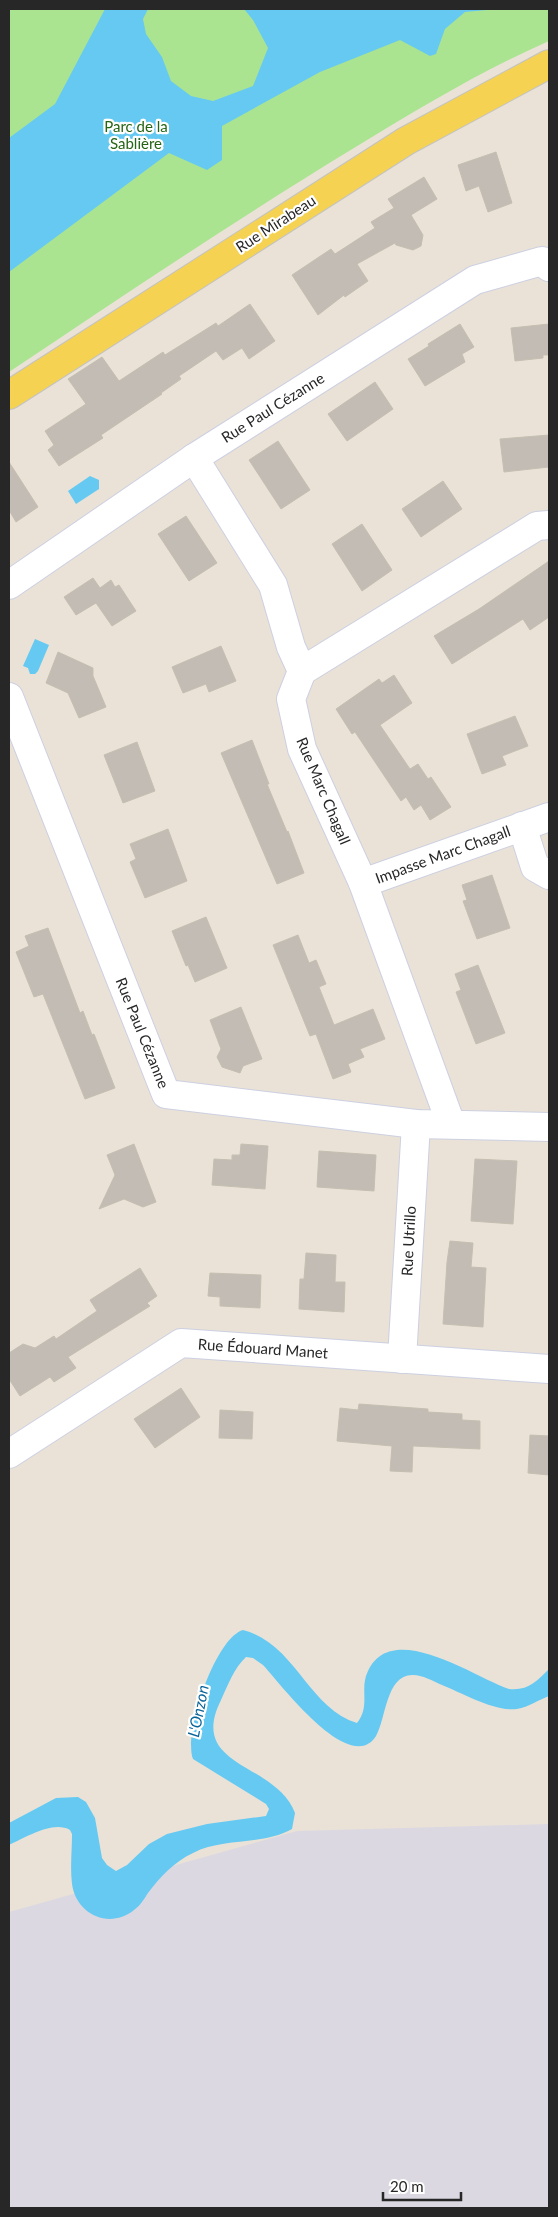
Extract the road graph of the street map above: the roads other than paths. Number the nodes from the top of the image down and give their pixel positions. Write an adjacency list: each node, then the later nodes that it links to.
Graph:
1 (549, 64): 3 (main road, Rue Mirabeau)
2 (549, 267): 4 (street, Rue Paul Cézanne)
3 (9, 395)
4 (194, 458): 6 (street, Rue Paul Cézanne); 7 (street)
5 (549, 525): 7 (street)
6 (9, 586)
7 (302, 672): 12 (street, Rue Marc Chagall)
8 (9, 697): 13 (street, Rue Paul Cézanne)
9 (549, 817): 10 (street, Impasse Marc Chagall)
10 (522, 826): 11 (street, Impasse Marc Chagall); 12 (street, Impasse Marc Chagall)
11 (549, 875)
12 (363, 883): 14 (street, Rue Marc Chagall)
13 (416, 1124): 14 (street, Rue Paul Cézanne); 16 (street, Rue Utrillo)
14 (451, 1124): 15 (street, Rue Paul Cézanne)
15 (549, 1127)
16 (402, 1359): 17 (street, Rue Édouard Manet); 18 (street, Rue Édouard Manet)
17 (549, 1369)
18 (9, 1454)

